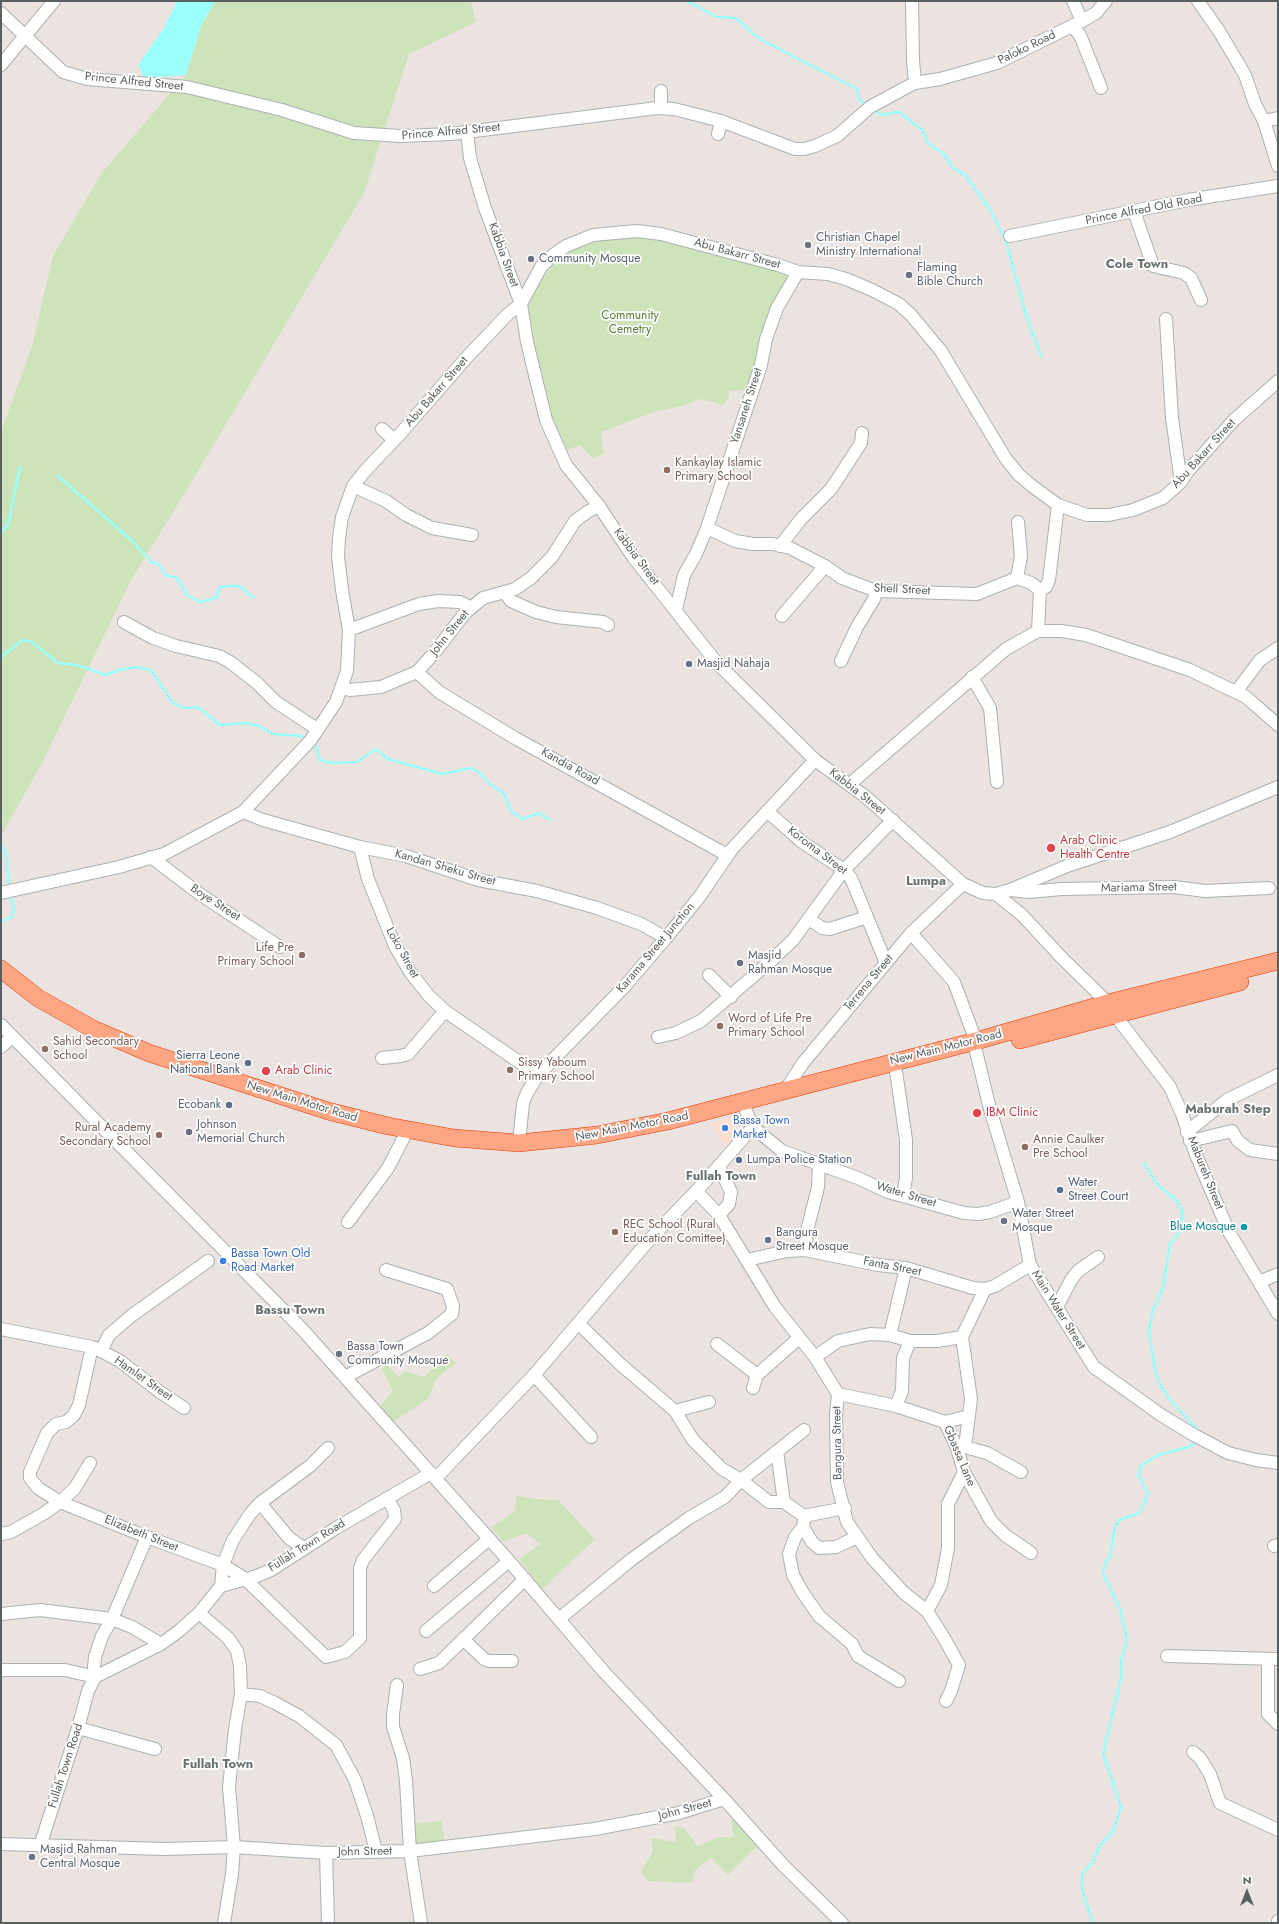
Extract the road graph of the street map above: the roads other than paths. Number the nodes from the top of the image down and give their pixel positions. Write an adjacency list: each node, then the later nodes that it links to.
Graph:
1 (54, 1): 8 (street)
2 (912, 1): 10 (street)
3 (1073, 1): 7 (street)
4 (1106, 1): 7 (street, Paloko Road)
5 (1198, 1): 16 (street)
6 (1, 13): 8 (street, Prince Alfred Street)
7 (1077, 23): 10 (street, Paloko Road); 11 (street)
8 (25, 35): 9 (street); 17 (street, Prince Alfred Street)
9 (1, 65)
10 (915, 83): 15 (street, Prince Alfred Street)
11 (1101, 88)
12 (661, 91): 13 (street)
13 (661, 108): 15 (street, Prince Alfred Street); 17 (street, Prince Alfred Street)
14 (1278, 118): 16 (street)
15 (721, 121): 18 (street)
16 (1264, 121): 19 (street)
17 (466, 132): 25 (street, Kabbia Street)
18 (718, 134)
19 (1278, 166)
20 (1278, 186): 21 (street, Prince Alfred Old Road)
21 (1134, 211): 22 (street, Prince Alfred Old Road); 24 (street)
22 (1010, 236)
23 (798, 272): 25 (street, Abu Bakarr Street); 33 (street, Abu Bakarr Street); 36 (street, Yansaneh Street)
24 (1201, 300)
25 (520, 304): 30 (street, Abu Bakarr Street); 34 (street, Kabbia Street)
26 (1166, 319): 31 (street)
27 (1278, 382): 31 (street, Abu Bakarr Street)
28 (382, 429): 30 (street)
29 (862, 433): 38 (street)
30 (394, 440): 32 (street, Abu Bakarr Street)
31 (1181, 482): 33 (street, Abu Bakarr Street)
32 (354, 486): 37 (street); 49 (street, Abu Bakarr Street)
33 (1058, 505): 41 (street)
34 (599, 506): 43 (street, John Street); 45 (street, Kabbia Street)
35 (1018, 522): 40 (street)
36 (707, 528): 38 (street, Shell Street); 45 (street, Yansaneh Street)
37 (472, 535)
38 (780, 546): 39 (street, Shell Street)
39 (825, 566): 42 (street, Shell Street); 46 (street)
40 (1017, 578): 41 (street); 42 (street, Shell Street)
41 (1040, 590): 50 (street)
42 (876, 591): 52 (street)
43 (505, 593): 44 (street, John Street); 48 (street)
44 (470, 607): 49 (street); 53 (street, John Street)
45 (676, 610): 59 (street, Kabbia Street)
46 (782, 616)
47 (124, 622): 58 (street)
48 (608, 625)
49 (349, 630): 55 (street, Abu Bakarr Street)
50 (1038, 631): 54 (street); 56 (street)
51 (1278, 648): 56 (street)
52 (841, 661)
53 (417, 672): 55 (street, John Street); 67 (street, Kandia Road)
54 (972, 677): 60 (street); 61 (street)
55 (342, 688): 58 (street, Abu Bakarr Street)
56 (1236, 692): 57 (street)
57 (1278, 725)
58 (317, 729): 64 (street, Abu Bakarr Street)
59 (815, 760): 61 (street, Kabbia Street); 63 (street, Karama Street Junction)
60 (997, 782)
61 (850, 784): 65 (street, Kabbia Street)
62 (1278, 787): 72 (street)
63 (767, 811): 67 (street, Karama Street Junction); 69 (street, Koroma Street)
64 (244, 812): 66 (street, Kandan Sheku Street); 68 (street, Abu Bakarr Street)
65 (893, 820): 69 (street); 70 (street, Kabbia Street)
66 (360, 847): 78 (street, Kandan Sheku Street); 88 (street, Loko Street)
67 (727, 855): 78 (street, Karama Street Junction)
68 (151, 858): 73 (street, Abu Bakarr Street); 79 (street, Boye Street)
69 (844, 870): 75 (street, Koroma Street); 76 (street)
70 (963, 884): 74 (street); 77 (street, Terrena Street)
71 (1269, 888): 72 (street, Mariama Street)
72 (1010, 890): 74 (street)
73 (1, 893)
74 (996, 894): 87 (street, Mabureh Street)
75 (867, 917): 76 (street); 81 (street, Koroma Street)
76 (808, 919): 86 (street)
77 (911, 933): 81 (street, Terrena Street); 92 (street, Main Water Street)
78 (666, 938): 96 (street, Karama Street Junction)
79 (280, 947)
80 (1278, 961): 87 (highway, New Main Motor Road)
81 (886, 963): 98 (street, Terrena Street)
82 (1, 969): 103 (highway, New Main Motor Road)
83 (1278, 972): 87 (highway, New Main Motor Road)
84 (708, 975): 86 (street)
85 (1, 978): 102 (highway, New Main Motor Road)
86 (731, 997): 91 (street)
87 (1112, 1009): 92 (highway, New Main Motor Road); 101 (street, Mabureh Street)
88 (445, 1011): 94 (street); 96 (street, Loko Street)
89 (1, 1025): 90 (street)
90 (12, 1037): 93 (street); 135 (street)
91 (658, 1037)
92 (976, 1046): 95 (highway, New Main Motor Road); 98 (highway, New Main Motor Road); 109 (street, Main Water Street)
93 (1, 1047)
94 (382, 1058)
95 (896, 1071): 99 (highway, New Main Motor Road); 108 (street)
96 (538, 1075): 103 (street, Karama Street Junction)
97 (1278, 1076): 101 (street)
98 (785, 1091): 103 (highway, New Main Motor Road)
99 (746, 1111): 100 (street, Water Street); 102 (highway, New Main Motor Road)
100 (753, 1127): 105 (street, Water Street); 106 (street, Fullah Town Road)
101 (1189, 1136): 104 (street); 120 (street, Mabureh Street)
102 (404, 1137): 111 (street)
103 (519, 1143)
104 (1278, 1154)
105 (819, 1164): 108 (street, Water Street); 112 (street)
106 (718, 1166): 107 (street, Fullah Town Road); 110 (street)
107 (696, 1191): 110 (street, Bangura Street); 124 (street, Fullah Town Road)
108 (903, 1196): 109 (street, Water Street)
109 (1018, 1202): 116 (street, Main Water Street)
110 (719, 1215): 114 (street, Bangura Street)
111 (348, 1222)
112 (805, 1250): 114 (street, Fanta Street); 117 (street, Fanta Street)
113 (1098, 1257): 122 (street)
114 (747, 1260): 128 (street, Bangura Street)
115 (208, 1261): 131 (street, Elizabeth Street)
116 (1030, 1265): 121 (street); 122 (street, Main Water Street)
117 (906, 1268): 121 (street, Fanta Street); 126 (street)
118 (386, 1270): 135 (street)
119 (1278, 1274): 120 (street)
120 (1259, 1282): 123 (street, Mabureh Street)
121 (985, 1289): 127 (street)
122 (1057, 1307): 150 (street, Main Water Street)
123 (1278, 1314)
124 (579, 1324): 134 (street, Fullah Town Road); 141 (street)
125 (1, 1329): 131 (street, Hamlet Street)
126 (890, 1335): 129 (street); 132 (street)
127 (962, 1337): 129 (street); 142 (street)
128 (799, 1338): 132 (street, Bangura Street); 133 (street)
129 (910, 1341): 139 (street)
130 (717, 1344): 133 (street)
131 (96, 1349): 140 (street, Hamlet Street); 156 (street, Elizabeth Street)
132 (815, 1357): 137 (street, Bangura Street)
133 (757, 1374): 136 (street)
134 (534, 1375): 145 (street); 153 (street, Fullah Town Road)
135 (345, 1377): 153 (street)
136 (753, 1388)
137 (838, 1394): 139 (street, Gbassa Lane); 159 (street, Bangura Street)
138 (709, 1402): 141 (street)
139 (896, 1406): 143 (street, Gbassa Lane)
140 (184, 1408)
141 (675, 1411): 154 (street)
142 (969, 1416): 143 (street); 147 (street)
143 (945, 1422): 147 (street, Gbassa Lane)
144 (804, 1430): 148 (street)
145 (591, 1437)
146 (328, 1448): 158 (street)
147 (961, 1448): 151 (street, Gbassa Lane); 152 (street)
148 (777, 1451): 154 (street); 157 (street)
149 (90, 1463): 156 (street)
150 (1278, 1463)
151 (964, 1472): 166 (street, Gbassa Lane); 173 (street)
152 (1021, 1472)
153 (433, 1476): 155 (street, Fullah Town Road); 164 (street)
154 (741, 1480): 157 (street); 176 (street)
155 (387, 1498): 165 (street, Fullah Town Road); 169 (street, Elizabeth Street)
156 (60, 1502): 161 (street); 162 (street, Elizabeth Street)
157 (784, 1502): 160 (street)
158 (260, 1503): 165 (street); 168 (street)
159 (845, 1508): 160 (street); 163 (street, Bangura Street)
160 (804, 1522): 163 (street); 187 (street)
161 (1, 1534)
162 (147, 1537): 168 (street, Elizabeth Street); 177 (street)
163 (857, 1537): 173 (street, Bangura Street)
164 (489, 1539): 167 (street); 172 (street)
165 (303, 1548): 169 (street, Fullah Town Road)
166 (1032, 1553)
167 (509, 1561): 170 (street); 178 (street)
168 (223, 1565): 169 (street, Elizabeth Street); 171 (street)
169 (244, 1578): 171 (street, Fullah Town Road)
170 (525, 1579): 176 (street); 179 (street)
171 (221, 1586): 174 (street)
172 (434, 1586)
173 (927, 1612): 190 (street, Bangura Street)
174 (199, 1613): 180 (street); 189 (street)
175 (1, 1614): 177 (street)
176 (559, 1619): 195 (street)
177 (112, 1620): 180 (street); 186 (street)
178 (426, 1631)
179 (463, 1639): 183 (street); 185 (street)
180 (161, 1644): 186 (street)
181 (1167, 1656): 182 (street)
182 (1273, 1659): 191 (street)
183 (512, 1661)
184 (1, 1670): 186 (street)
185 (420, 1670)
186 (95, 1677): 192 (street, Fullah Town Road)
187 (899, 1681)
188 (397, 1685): 200 (street)
189 (241, 1694): 199 (street); 201 (street)
190 (946, 1701)
191 (1278, 1724)
192 (78, 1728): 193 (street); 198 (street, Fullah Town Road)
193 (155, 1749)
194 (1193, 1752): 196 (street)
195 (724, 1799): 200 (street, John Street); 206 (street)
196 (1278, 1830)
197 (1, 1844): 198 (street, John Street)
198 (40, 1846): 199 (street, John Street)
199 (234, 1847): 202 (street, John Street); 203 (street)
200 (410, 1851): 201 (street, John Street); 205 (street)
201 (376, 1852): 202 (street, John Street)
202 (326, 1853): 204 (street)
203 (224, 1923)
204 (328, 1923)
205 (421, 1923)
206 (842, 1923)

